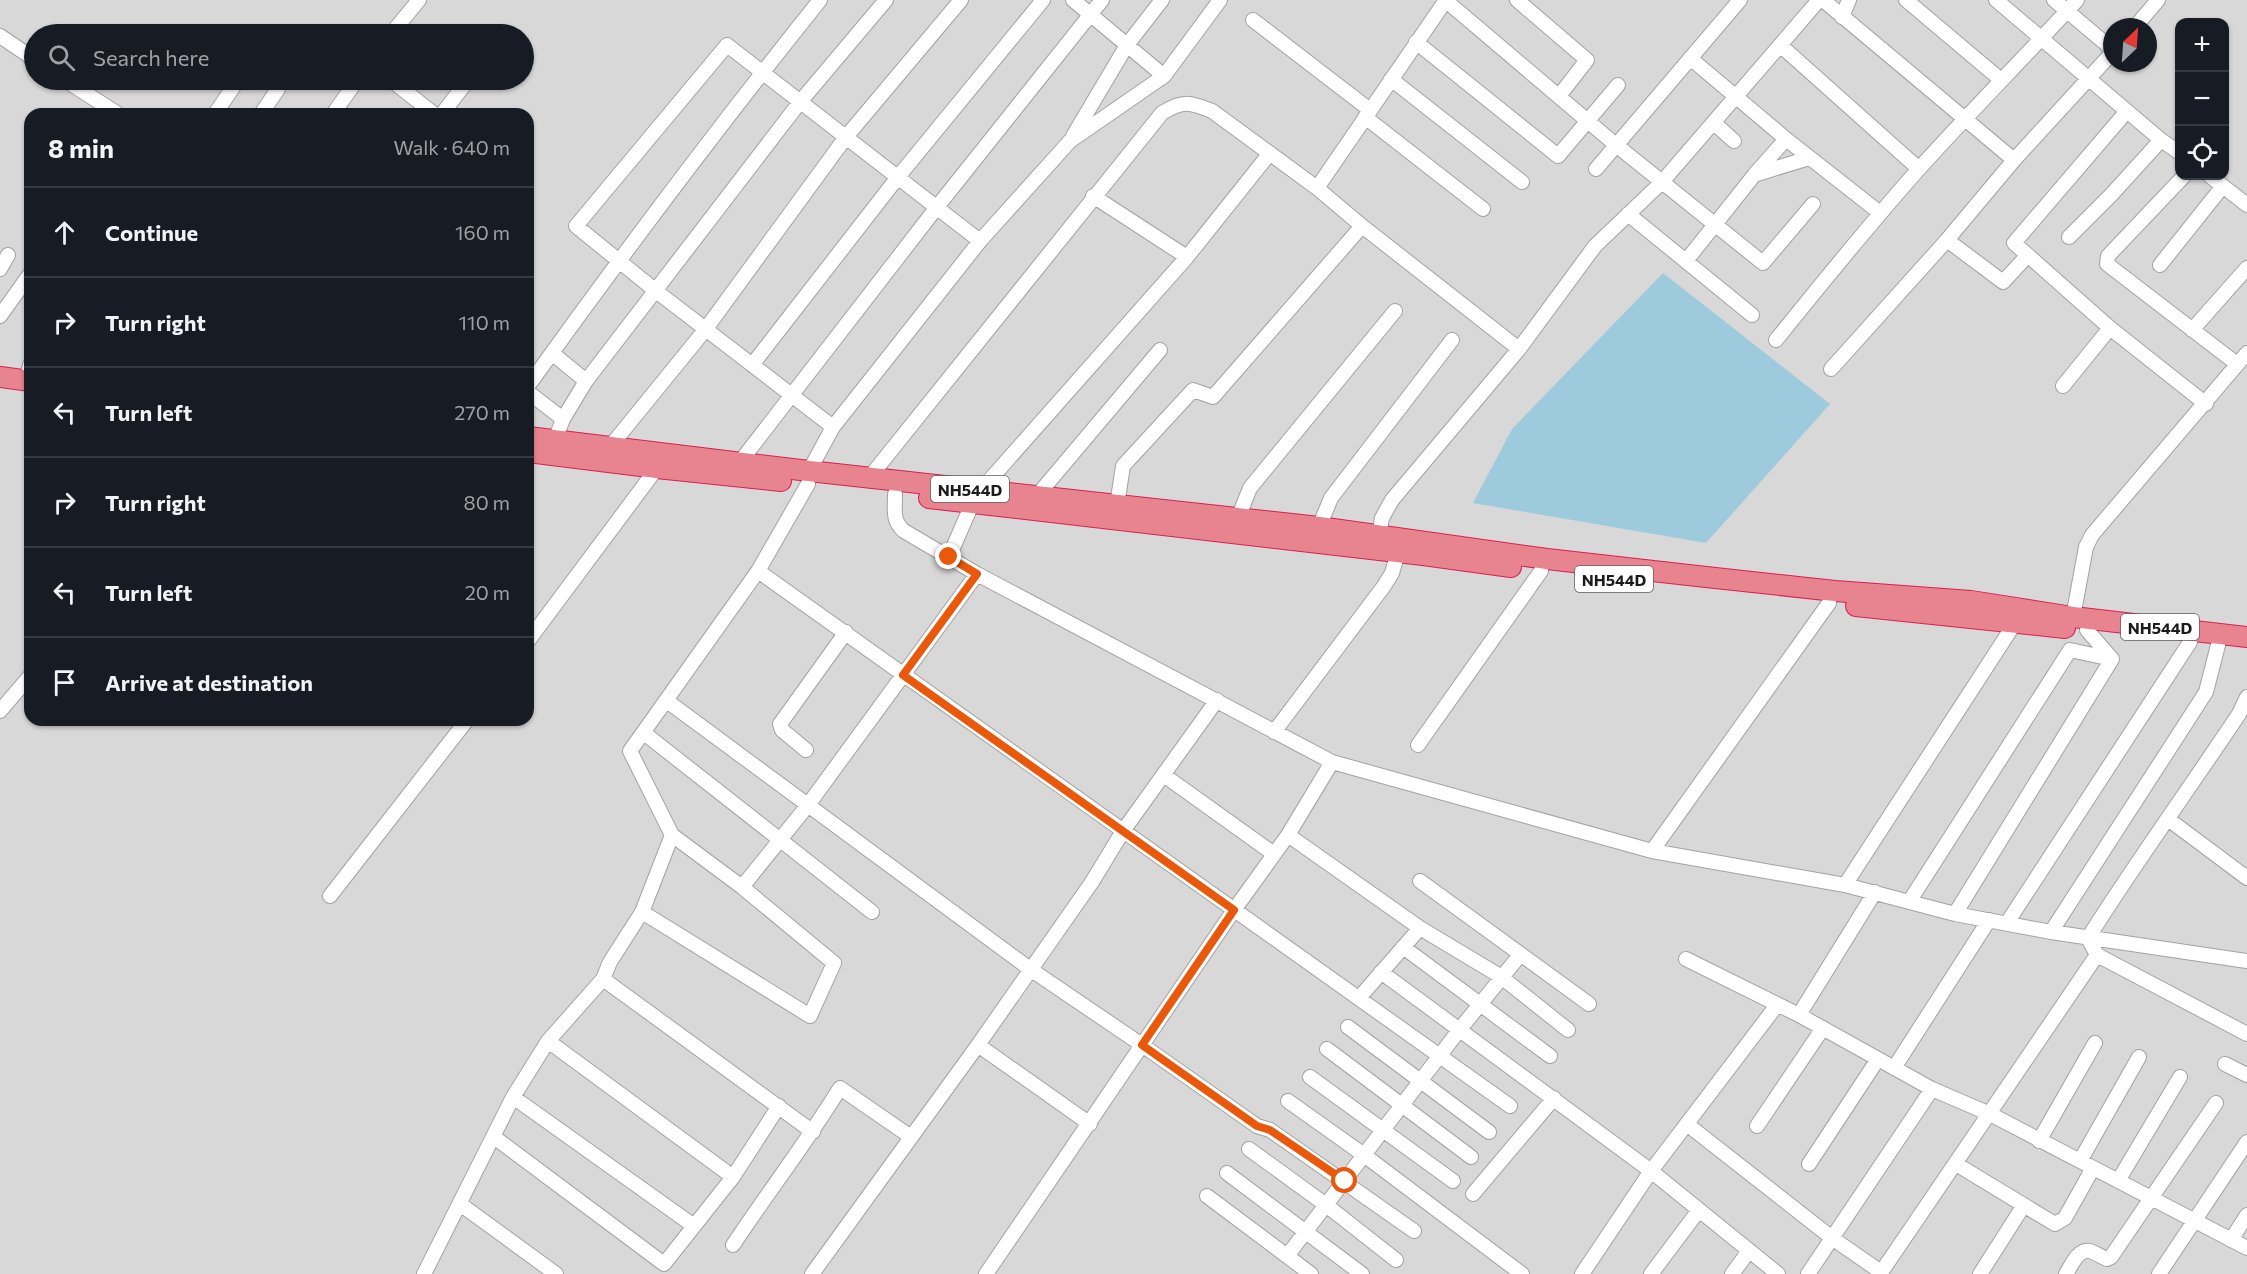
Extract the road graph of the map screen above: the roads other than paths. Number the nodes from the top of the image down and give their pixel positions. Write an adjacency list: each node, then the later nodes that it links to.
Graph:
1 (419, 0): 25 (street)
2 (820, 0): 35 (street)
3 (886, 0): 49 (street)
4 (961, 0): 61 (street)
5 (1042, 0): 74 (street)
6 (1073, 0): 21 (street)
7 (1102, 0): 21 (street)
8 (1162, 0): 30 (street)
9 (1220, 0): 36 (street)
10 (1445, 0): 28 (street); 47 (street)
11 (1517, 0): 47 (street)
12 (1740, 0): 33 (street)
13 (1821, 0): 22 (street); 31 (street)
14 (1849, 0): 22 (street)
15 (1906, 0): 39 (street)
16 (1996, 0): 27 (street)
17 (2054, 0): 20 (street)
18 (2077, 0): 20 (street)
19 (2158, 0): 23 (street)
20 (2067, 11): 27 (street); 29 (street)
21 (1091, 15): 30 (street); 84 (street)
22 (1842, 17): 59 (street)
23 (2143, 18)
24 (1253, 20): 57 (street)
25 (399, 24)
26 (0, 36): 32 (street)
27 (2042, 39): 38 (street); 39 (street)
28 (1416, 42): 37 (street); 58 (street)
29 (2103, 43)
30 (1127, 45): 36 (street); 64 (street)
31 (1780, 45): 48 (street); 72 (street)
32 (24, 52)
33 (1690, 58): 48 (street); 66 (street)
34 (2103, 62): 38 (street)
35 (761, 73): 49 (street); 96 (street); 96 (street)
36 (1164, 76): 64 (street)
37 (1390, 80): 57 (street); 77 (street)
38 (2089, 80): 56 (street); 70 (street)
39 (2001, 81): 59 (street)
40 (1618, 85): 58 (street)
41 (81, 90): 50 (street)
42 (231, 90): 51 (street)
43 (277, 90): 52 (street)
44 (350, 90): 53 (street)
45 (404, 90): 54 (street)
46 (460, 90): 55 (street)
47 (1559, 96): 58 (street)
48 (1736, 96): 60 (street); 62 (street)
49 (800, 102): 61 (street); 102 (street)
50 (109, 108)
51 (219, 108)
52 (265, 108)
53 (337, 108)
54 (426, 108)
55 (447, 108)
56 (2127, 111): 63 (street); 94 (street)
57 (1368, 113): 80 (street); 85 (street)
58 (1588, 120): 66 (street)
59 (1966, 120): 70 (street); 72 (street)
60 (1714, 123): 65 (street); 78 (street)
61 (846, 137): 74 (street); 107 (street)
62 (1786, 139): 69 (street); 73 (street)
63 (2161, 140): 67 (street); 90 (street)
64 (1070, 141): 92 (street)
65 (1734, 141)
66 (1616, 145): 71 (street); 78 (street)
67 (2175, 150)
68 (1270, 153): 80 (street); 81 (street); 95 (street)
69 (1809, 158): 73 (street); 86 (street)
70 (2014, 160): 91 (street)
71 (1596, 169)
72 (1919, 169): 86 (street)
73 (1755, 174): 88 (street)
74 (898, 177): 84 (street); 116 (street)
75 (2180, 180): 108 (street)
76 (2215, 180): 79 (street)
77 (1522, 182)
78 (1662, 182): 87 (street); 88 (street)
79 (2223, 186): 83 (street); 98 (street)
80 (1317, 188): 89 (street)
81 (1093, 196): 95 (street); 137 (street)
82 (1813, 204): 88 (street)
83 (2247, 205)
84 (937, 207): 92 (street); 125 (street)
85 (1483, 209)
86 (1880, 213): 110 (street)
87 (1628, 214): 97 (street); 111 (street)
88 (1714, 224): 97 (street)
89 (1362, 226): 111 (street); 141 (street)
90 (2069, 237)
91 (1947, 240): 94 (street); 117 (street)
92 (980, 241): 129 (street)
93 (8, 255): 100 (street)
94 (2028, 255): 106 (street)
95 (1186, 257): 139 (street)
96 (618, 260): 102 (street); 113 (street)
97 (1686, 261): 104 (street)
98 (2160, 265)
99 (2247, 268): 108 (street)
100 (0, 269)
101 (24, 282): 105 (street)
102 (656, 291): 107 (street); 121 (street)
103 (1395, 311): 142 (street)
104 (1752, 315)
105 (0, 316)
106 (2110, 328): 123 (street); 127 (street)
107 (705, 330): 116 (street); 132 (street)
108 (2192, 330): 115 (street)
109 (1452, 339): 143 (street)
110 (1776, 340)
111 (1519, 349): 144 (street)
112 (1160, 350): 140 (street)
113 (552, 353): 119 (street); 121 (street)
114 (2247, 353): 115 (street)
115 (2237, 364): 127 (street)
116 (752, 365): 125 (street)
117 (1831, 369)
118 (0, 377): 120 (highway)
119 (534, 378)
120 (24, 379)
121 (586, 381): 128 (street)
122 (24, 382): 124 (highway)
123 (2063, 386)
124 (0, 390)
125 (792, 396): 129 (street); 134 (street)
126 (534, 397): 128 (street)
127 (2206, 404): 151 (street)
128 (563, 419): 131 (street)
129 (833, 427): 136 (street)
130 (534, 438): 131 (highway, NH544D)
131 (555, 440): 132 (highway, NH544D)
132 (609, 448): 134 (highway, NH544D)
133 (534, 453): 135 (highway, NH544D)
134 (740, 462): 136 (highway, NH544D)
135 (657, 468): 136 (highway, NH544D); 155 (street)
136 (809, 478): 137 (highway, NH544D); 138 (highway, NH544D); 147 (street)
137 (869, 478): 139 (highway, NH544D)
138 (895, 494): 139 (highway, NH544D); 146 (street)
139 (976, 497): 140 (highway, NH544D); 145 (highway, NH544D); 146 (street)
140 (1036, 497): 141 (highway, NH544D)
141 (1117, 505): 142 (highway, NH544D)
142 (1238, 518): 143 (highway, NH544D)
143 (1319, 527): 144 (highway, NH544D)
144 (1379, 535): 151 (highway, NH544D)
145 (1398, 552): 148 (highway, NH544D); 168 (street)
146 (949, 557): 149 (street)
147 (758, 571): 154 (street); 165 (street)
148 (1541, 571): 150 (highway, NH544D); 170 (street)
149 (977, 574): 161 (street); 164 (street)
150 (1829, 603): 152 (highway, NH544D); 180 (street)
151 (2073, 616): 156 (highway, NH544D)
152 (2015, 623): 153 (highway, NH544D); 185 (street)
153 (2087, 630): 157 (highway, NH544D); 160 (street)
154 (846, 632): 161 (street); 171 (street)
155 (534, 633)
156 (2247, 638)
157 (2190, 642): 158 (highway, NH544D); 195 (street)
158 (2218, 645): 159 (highway, NH544D); 197 (street)
159 (2247, 648)
160 (2112, 659): 189 (street); 193 (street)
161 (903, 675): 174 (street); 176 (street)
162 (24, 683): 166 (street)
163 (2247, 697): 175 (street)
164 (1217, 700): 168 (street); 173 (street)
165 (667, 701): 169 (street); 174 (street)
166 (0, 711)
167 (462, 726): 188 (street)
168 (1274, 732): 172 (street)
169 (644, 733): 177 (street); 179 (street)
170 (1418, 745)
171 (806, 750)
172 (1332, 762): 178 (street); 180 (street)
173 (1165, 776): 176 (street); 181 (street)
174 (808, 805): 179 (street); 204 (street)
175 (2168, 819): 183 (street); 198 (street)
176 (1124, 831): 190 (street); 204 (street)
177 (672, 835): 186 (street); 191 (street)
178 (1288, 836): 181 (street); 196 (street)
179 (781, 841): 186 (street); 192 (street)
180 (1652, 851): 185 (street)
181 (1274, 854): 190 (street)
182 (2247, 859): 183 (street)
183 (2243, 874)
184 (1420, 881): 200 (street)
185 (1845, 885): 187 (street)
186 (742, 887): 191 (street)
187 (1875, 892): 189 (street); 212 (street)
188 (330, 896)
189 (1909, 902): 193 (street)
190 (1234, 910): 208 (street); 221 (street)
191 (642, 912): 207 (street)
192 (872, 912)
193 (1955, 914): 194 (street)
194 (1989, 920): 195 (street); 228 (street)
195 (2007, 922): 197 (street)
196 (1420, 928): 199 (street); 206 (street)
197 (2051, 932): 198 (street)
198 (2088, 938): 201 (street); 203 (street)
199 (1403, 947): 205 (street); 209 (street)
200 (1520, 955): 206 (street); 210 (street)
201 (2097, 956): 217 (street); 241 (street)
202 (1686, 959): 211 (street)
203 (2247, 961)
204 (1030, 969): 220 (street); 221 (street)
205 (1381, 972): 208 (street); 214 (street)
206 (1500, 976): 209 (street); 216 (street)
207 (603, 979): 218 (street); 239 (street)
208 (1359, 998): 223 (street)
209 (1481, 1004): 214 (street); 224 (street)
210 (1588, 1004)
211 (1777, 1005): 212 (street); 243 (street)
212 (1799, 1015): 215 (street)
213 (1348, 1027): 232 (street)
214 (1460, 1029): 223 (street); 235 (street)
215 (1823, 1029): 226 (street); 244 (street)
216 (1568, 1030)
217 (2247, 1034)
218 (548, 1041): 234 (street); 261 (street)
219 (2095, 1043): 250 (street)
220 (978, 1045): 242 (street); 249 (street)
221 (1142, 1045): 242 (street); 262 (street)
222 (1327, 1049): 238 (street)
223 (1440, 1055): 232 (street); 240 (street)
224 (1550, 1056)
225 (2139, 1057): 255 (street)
226 (1878, 1059): 228 (street); 256 (street)
227 (2225, 1064): 229 (street)
228 (1894, 1068): 233 (street)
229 (2247, 1075)
230 (1310, 1077): 245 (street)
231 (2180, 1077): 264 (street)
232 (1421, 1080): 238 (street); 247 (street)
233 (1932, 1089): 241 (street); 277 (street)
234 (513, 1097): 248 (street); 274 (street)
235 (1554, 1098): 259 (street); 265 (street)
236 (1288, 1101): 253 (street)
237 (2216, 1103): 267 (street)
238 (1402, 1105): 245 (street); 254 (street)
239 (779, 1106): 246 (street); 261 (street)
240 (1510, 1106)
241 (1990, 1114): 250 (street); 257 (street)
242 (1090, 1124): 288 (street)
243 (1688, 1125): 259 (street); 277 (street)
244 (1757, 1126)
245 (1382, 1130): 253 (street); 263 (street)
246 (813, 1132): 249 (street); 279 (street)
247 (1489, 1132)
248 (494, 1137): 268 (street); 274 (street)
249 (911, 1137): 287 (street)
250 (2039, 1141): 255 (street)
251 (2247, 1142): 273 (street)
252 (1249, 1149): 269 (street)
253 (1364, 1155): 262 (street); 291 (street)
254 (1471, 1157)
255 (2080, 1161): 258 (street)
256 (1809, 1164)
257 (1956, 1164): 270 (street); 284 (street)
258 (2093, 1168): 264 (street); 270 (street)
259 (1651, 1172): 271 (street); 292 (street)
260 (1227, 1173): 275 (street)
261 (733, 1177): 274 (street)
262 (1345, 1181): 269 (street); 276 (street)
263 (1453, 1181)
264 (2118, 1181): 267 (street)
265 (1473, 1194)
266 (1207, 1196): 282 (street)
267 (2153, 1198): 273 (street); 298 (street)
268 (460, 1204): 285 (street); 286 (street)
269 (1326, 1205): 275 (street); 283 (street)
270 (2024, 1205): 297 (street)
271 (1698, 1210): 281 (street); 293 (street)
272 (2247, 1215): 278 (street)
273 (2194, 1220): 278 (street); 299 (street)
274 (694, 1226)
275 (1305, 1231): 282 (street); 290 (street)
276 (1414, 1231)
277 (1832, 1238): 284 (street); 296 (street)
278 (2231, 1240): 280 (street)
279 (733, 1245)
280 (2247, 1248)
281 (1749, 1251): 294 (street); 295 (street)
282 (1287, 1256): 289 (street)
283 (1396, 1260)
284 (1880, 1273)
285 (424, 1274)
286 (556, 1274)
287 (812, 1274)
288 (986, 1274)
289 (1311, 1274)
290 (1362, 1274)
291 (1522, 1274)
292 (1582, 1274)
293 (1651, 1274)
294 (1732, 1274)
295 (1778, 1274)
296 (1808, 1274)
297 (1980, 1274)
298 (2066, 1274)
299 (2158, 1274)

